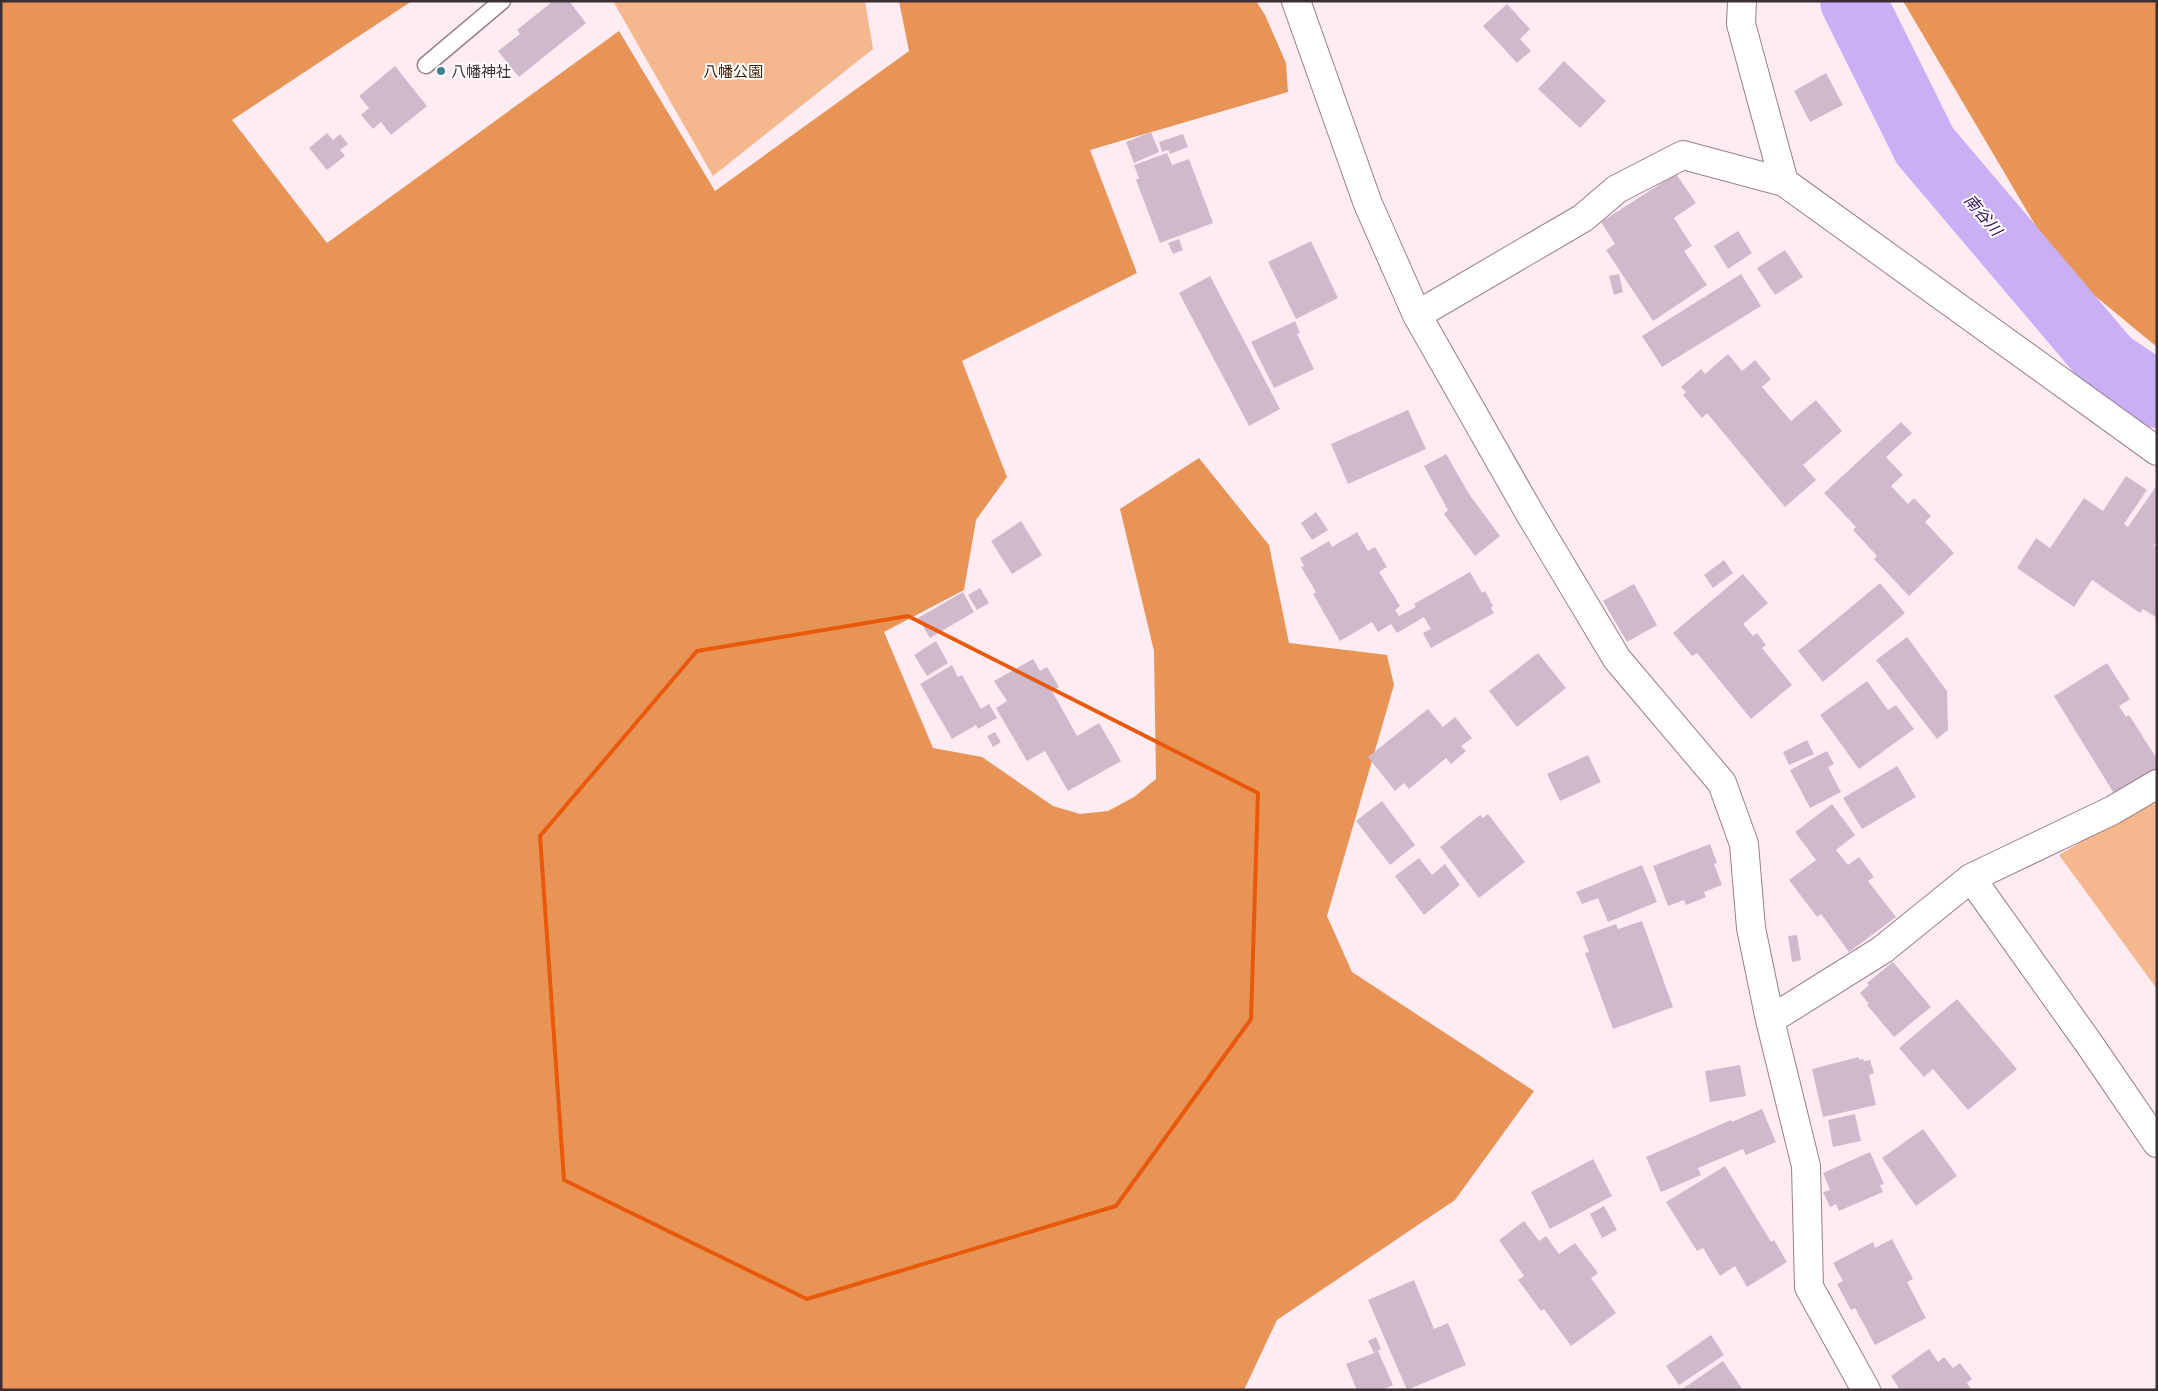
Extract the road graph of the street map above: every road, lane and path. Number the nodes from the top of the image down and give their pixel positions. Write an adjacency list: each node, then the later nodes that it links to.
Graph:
1 (502, 1): 4 (lane)
2 (1296, 1): 6 (street)
3 (1742, 1): 5 (street)
4 (426, 65)
5 (1784, 182): 6 (street); 7 (street)
6 (1417, 315): 10 (street)
7 (2157, 451)
8 (2157, 784): 9 (street)
9 (1971, 878): 10 (street); 11 (street)
10 (1770, 1020): 12 (street)
11 (2157, 1143)
12 (1866, 1390)

